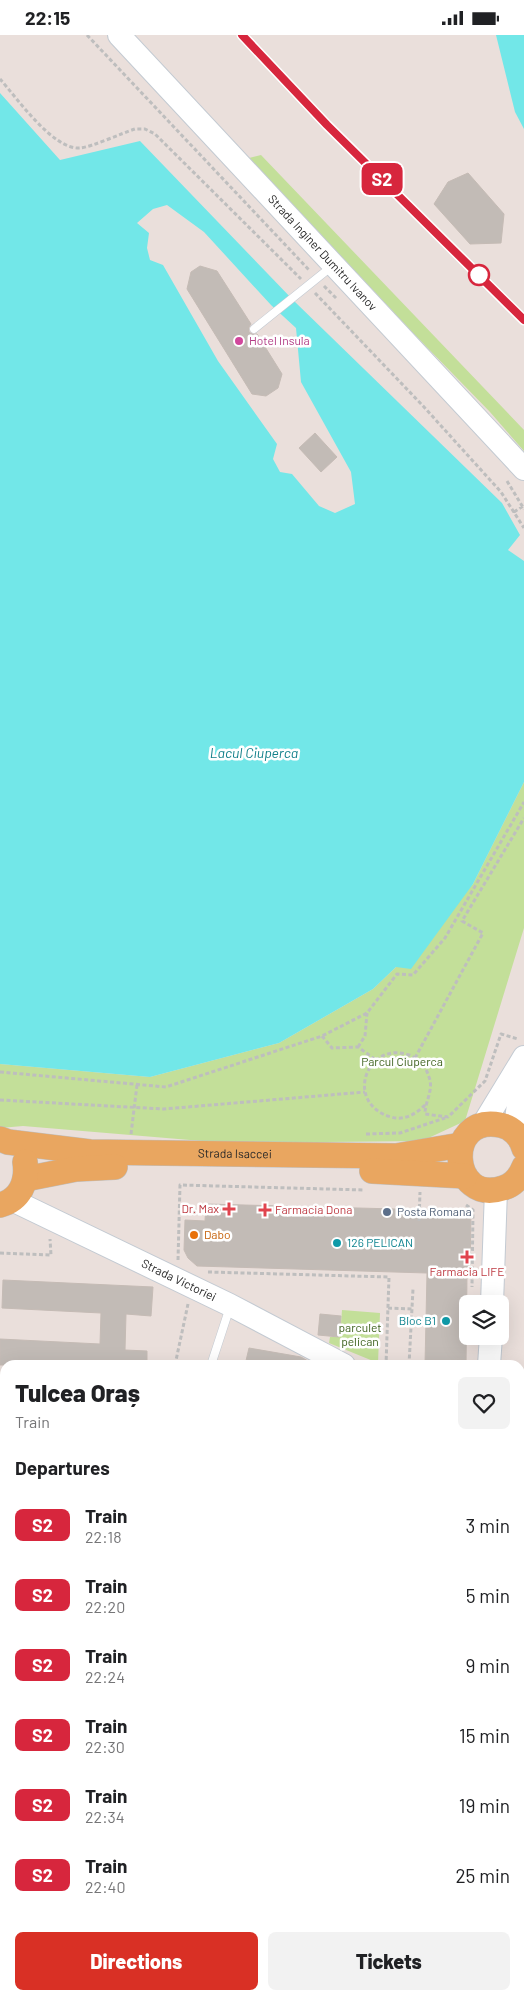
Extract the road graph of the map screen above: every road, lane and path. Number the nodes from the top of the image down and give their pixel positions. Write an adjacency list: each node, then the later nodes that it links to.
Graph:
1 (119, 35): 3 (street, Strada Inginer Dumitru Ivanov)
2 (0, 79): 4 (path)
3 (333, 266): 4 (lane); 6 (street, Strada Inginer Dumitru Ivanov)
4 (306, 287): 5 (lane); 8 (path)
5 (254, 329)
6 (524, 469)
7 (524, 505): 8 (path)
8 (514, 512): 9 (path)
9 (524, 528)
10 (524, 802): 12 (path)
11 (524, 818): 16 (path)
12 (368, 1013): 13 (path); 15 (path)
13 (322, 1036): 15 (path); 21 (path)
14 (524, 1041): 24 (path)
15 (358, 1047): 18 (path)
16 (414, 1057): 18 (path); 24 (path)
17 (524, 1057): 26 (street)
18 (376, 1060): 22 (path)
19 (524, 1065): 30 (street)
20 (0, 1072): 21 (path)
21 (137, 1085): 25 (path)
22 (365, 1092): 24 (path); 25 (path)
23 (0, 1100): 25 (path)
24 (425, 1105)
25 (133, 1107): 29 (path)
26 (482, 1126): 28 (main road); 30 (main road)
27 (4, 1140): 29 (main road, Strada Isaccei); 32 (main road, Strada Isaccei)
28 (461, 1145): 29 (main road, Strada Isaccei); 31 (main road)
29 (129, 1153)
30 (522, 1155): 34 (main road)
31 (465, 1176): 32 (main road, Strada Isaccei); 34 (main road, Strada Isaccei)
32 (25, 1179): 36 (main road)
33 (371, 1190): 41 (path)
34 (496, 1190): 47 (street)
35 (430, 1192): 38 (path)
36 (6, 1202): 49 (street, Strada Victoriei)
37 (465, 1204): 46 (path)
38 (419, 1221)
39 (50, 1231): 40 (path)
40 (0, 1253)
41 (178, 1260): 42 (path); 43 (path)
42 (186, 1264)
43 (178, 1268)
44 (201, 1272): 50 (path)
45 (413, 1289): 57 (path)
46 (472, 1295)
47 (492, 1295)
48 (189, 1300): 53 (path)
49 (230, 1305): 54 (lane); 55 (street, Strada Victoriei)
50 (388, 1308): 51 (path); 56 (path)
51 (412, 1309)
52 (490, 1345): 58 (street)
53 (176, 1360)
54 (213, 1360)
55 (334, 1360)
56 (386, 1360)
57 (409, 1360)
58 (489, 1360)

